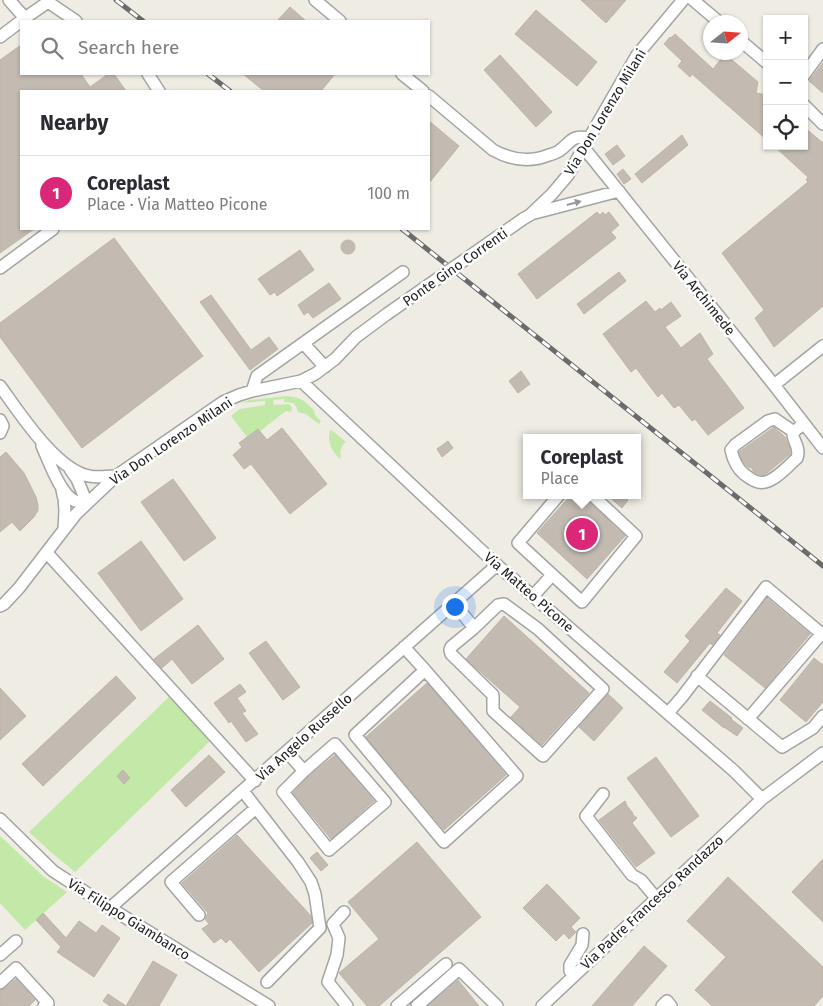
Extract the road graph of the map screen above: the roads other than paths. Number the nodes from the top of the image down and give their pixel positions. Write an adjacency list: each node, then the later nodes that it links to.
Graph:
1 (9, 0): 6 (street)
2 (315, 0): 9 (street)
3 (682, 0): 23 (street, Via Don Lorenzo Milani)
4 (693, 0): 5 (street)
5 (711, 15)
6 (25, 18): 7 (street); 8 (street)
7 (22, 20)
8 (75, 20)
9 (339, 20)
10 (20, 22): 11 (street)
11 (0, 37)
12 (748, 47): 14 (street)
13 (823, 49): 15 (street)
14 (763, 60)
15 (808, 70)
16 (149, 75): 18 (street)
17 (403, 75): 19 (street)
18 (158, 90)
19 (422, 90)
20 (430, 97): 23 (street)
21 (808, 109): 22 (street)
22 (823, 124)
23 (587, 143): 24 (street, Via Archimede); 25 (street, Via Don Lorenzo Milani)
24 (619, 191): 25 (street, one-way to 24); 34 (street, Via Archimede)
25 (526, 217): 29 (street, Ponte Gino Correnti, bridge)
26 (52, 230): 27 (street)
27 (0, 268)
28 (403, 272): 30 (street)
29 (387, 314): 32 (street, Via Don Lorenzo Milani)
30 (304, 344): 32 (street); 35 (street)
31 (823, 346): 34 (street)
32 (325, 367): 33 (street, Via Don Lorenzo Milani)
33 (301, 381): 35 (street, Via Don Lorenzo Milani); 51 (street, Via Matteo Picone)
34 (774, 385): 38 (street, Via Archimede)
35 (252, 392): 44 (street, Via Don Lorenzo Milani)
36 (2, 393): 41 (street)
37 (0, 420): 40 (street)
38 (804, 424): 39 (street); 42 (street, Via Archimede)
39 (794, 432): 39 (street)
40 (0, 433)
41 (39, 440): 43 (street); 45 (street)
42 (823, 448)
43 (68, 467): 44 (street); 48 (street)
44 (116, 476): 48 (street, Via Don Lorenzo Milani)
45 (60, 486): 48 (street); 49 (street)
46 (556, 499): 52 (street)
47 (596, 499): 52 (street)
48 (87, 503): 49 (street, Via Don Lorenzo Milani)
49 (64, 528): 50 (street, Via Don Lorenzo Milani)
50 (47, 553): 55 (street, Via Don Lorenzo Milani); 67 (street)
51 (497, 564): 53 (street, Via Matteo Picone); 54 (street, Via Angelo Russello)
52 (552, 575): 53 (street)
53 (533, 596): 61 (street, Via Matteo Picone)
54 (454, 603): 56 (street); 58 (street, Via Angelo Russello)
55 (0, 606)
56 (474, 628): 56 (street)
57 (822, 634): 60 (street); 63 (street)
58 (404, 647): 59 (street); 64 (street, Via Angelo Russello)
59 (424, 670): 59 (street)
60 (698, 676): 61 (street); 63 (street)
61 (668, 713): 70 (street, Via Matteo Picone)
62 (823, 716): 63 (street)
63 (748, 718)
64 (287, 752): 66 (street); 67 (street, Via Angelo Russello)
65 (823, 753): 70 (street, Via Padre Francesco Randazzo)
66 (304, 771): 66 (street)
67 (254, 781): 68 (street, Via Angelo Russello)
68 (243, 792): 71 (street); 74 (street, Via Angelo Russello)
69 (603, 794): 73 (street)
70 (762, 799): 73 (street, Via Padre Francesco Randazzo)
71 (256, 808): 76 (street); 82 (street)
72 (0, 819): 74 (street, Via Filippo Giambanco)
73 (656, 898): 81 (street, Via Padre Francesco Randazzo)
74 (110, 908): 85 (street, Via Filippo Giambanco)
75 (344, 912): 86 (street)
76 (198, 915)
77 (583, 934): 81 (street)
78 (16, 941): 79 (street)
79 (0, 955)
80 (446, 964): 87 (street)
81 (574, 976): 90 (street, Via Padre Francesco Randazzo)
82 (267, 982)
83 (0, 983): 84 (street)
84 (44, 1006)
85 (269, 1006)
86 (347, 1006)
87 (397, 1006)
88 (417, 1006): 89 (street)
89 (497, 1006)
90 (542, 1006)
91 (662, 1006): 92 (street)
92 (671, 1006)

